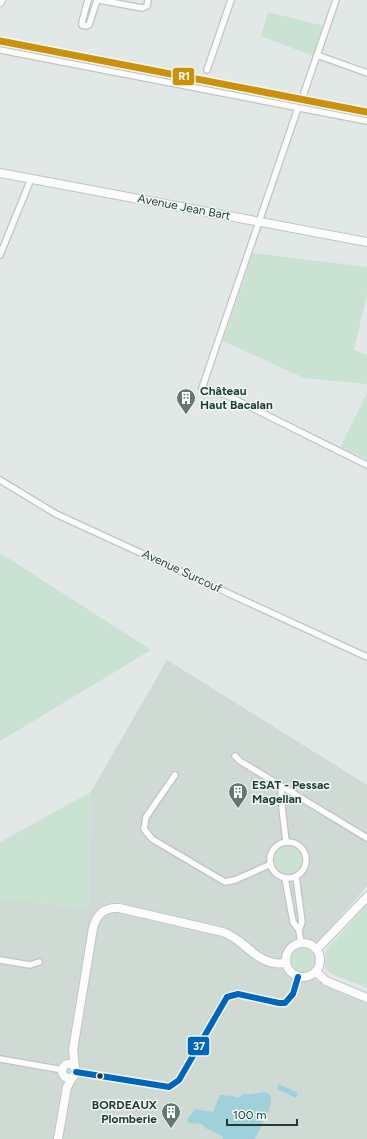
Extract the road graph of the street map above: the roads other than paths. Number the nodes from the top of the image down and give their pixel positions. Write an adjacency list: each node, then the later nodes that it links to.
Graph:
1 (88, 0): 2 (street)
2 (98, 0): 3 (street)
3 (148, 0)
4 (231, 0): 8 (street)
5 (336, 0): 7 (street)
6 (0, 50): 11 (street)
7 (317, 55): 9 (street); 10 (street)
8 (207, 70)
9 (367, 73)
10 (304, 93)
11 (298, 108): 12 (street); 15 (street)
12 (367, 122)
13 (0, 173): 14 (street, Avenue Jean Bart)
14 (31, 179): 15 (street, Avenue Jean Bart); 17 (street)
15 (258, 221): 16 (street, Avenue Jean Bart); 18 (street)
16 (367, 242)
17 (0, 255)
18 (367, 465)
19 (0, 480): 20 (street, Avenue Surcouf)
20 (367, 657)
21 (236, 756): 23 (street)
22 (175, 774): 26 (street)
23 (282, 786): 24 (street); 25 (street)
24 (367, 838)
25 (286, 841): 26 (street); 27 (street)
26 (271, 864): 28 (street)
27 (296, 876): 28 (street); 30 (street)
28 (285, 878): 30 (street)
29 (367, 897): 32 (street)
30 (299, 930): 31 (street)
31 (301, 942): 32 (street); 35 (street)
32 (317, 949): 36 (street)
33 (0, 960): 34 (street)
34 (39, 962)
35 (286, 963): 37 (street); 40 (street)
36 (316, 972): 37 (street); 38 (street)
37 (298, 976): 40 (street)
38 (367, 998)
39 (0, 1059): 40 (street)
40 (69, 1072): 41 (street)
41 (58, 1139)

